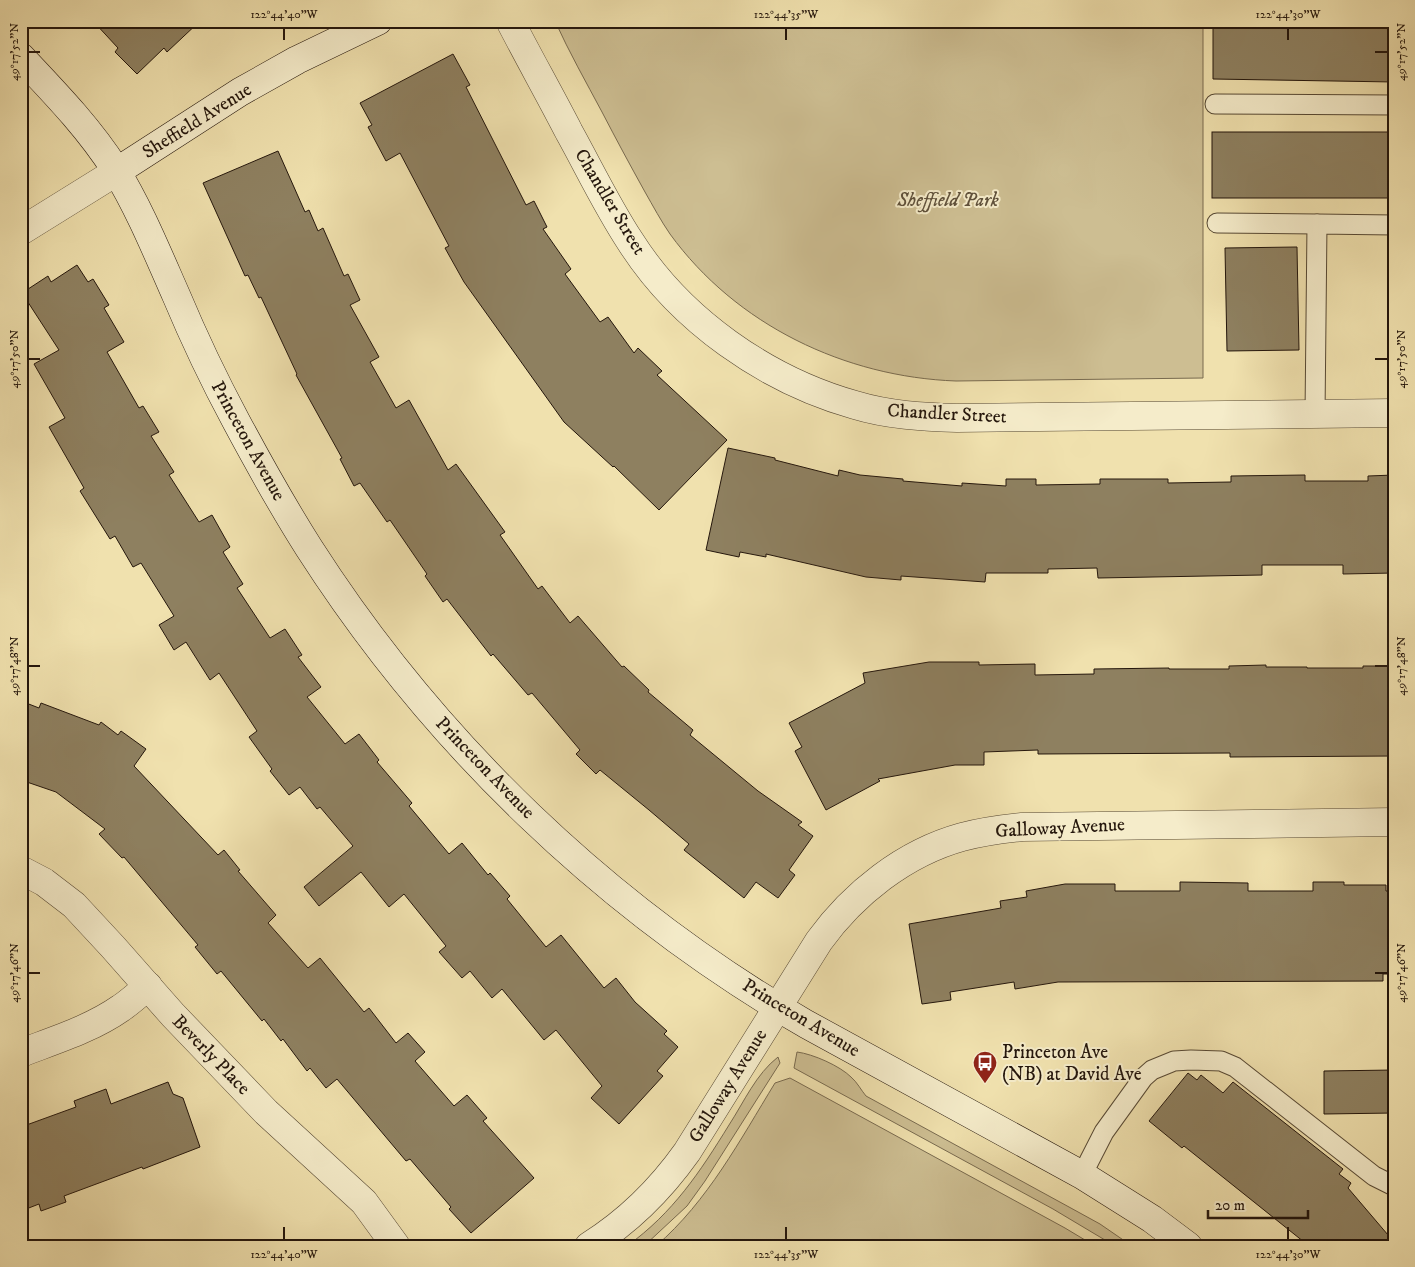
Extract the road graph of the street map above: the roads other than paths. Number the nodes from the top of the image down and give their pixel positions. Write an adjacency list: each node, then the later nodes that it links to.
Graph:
1 (378, 21): 6 (street, Sheffield Avenue)
2 (510, 21): 12 (street, Chandler Street)
3 (21, 56): 6 (street, Princeton Avenue)
4 (1215, 104): 5 (lane)
5 (1394, 105)
6 (116, 172): 10 (street, Sheffield Avenue); 16 (street, Princeton Avenue)
7 (1217, 223): 8 (lane)
8 (1316, 224): 9 (lane); 12 (lane)
9 (1394, 225)
10 (21, 231)
11 (1394, 413): 12 (street, Chandler Street)
12 (1315, 415)
13 (1394, 822): 16 (street, Galloway Avenue)
14 (21, 870): 15 (street, Beverly Place)
15 (148, 986): 17 (street); 20 (street, Beverly Place)
16 (777, 1007): 18 (street, Princeton Avenue); 21 (street, Galloway Avenue)
17 (21, 1053)
18 (1082, 1174): 19 (lane); 22 (street, Princeton Avenue)
19 (1394, 1186)
20 (396, 1246)
21 (589, 1246)
22 (1188, 1246)

